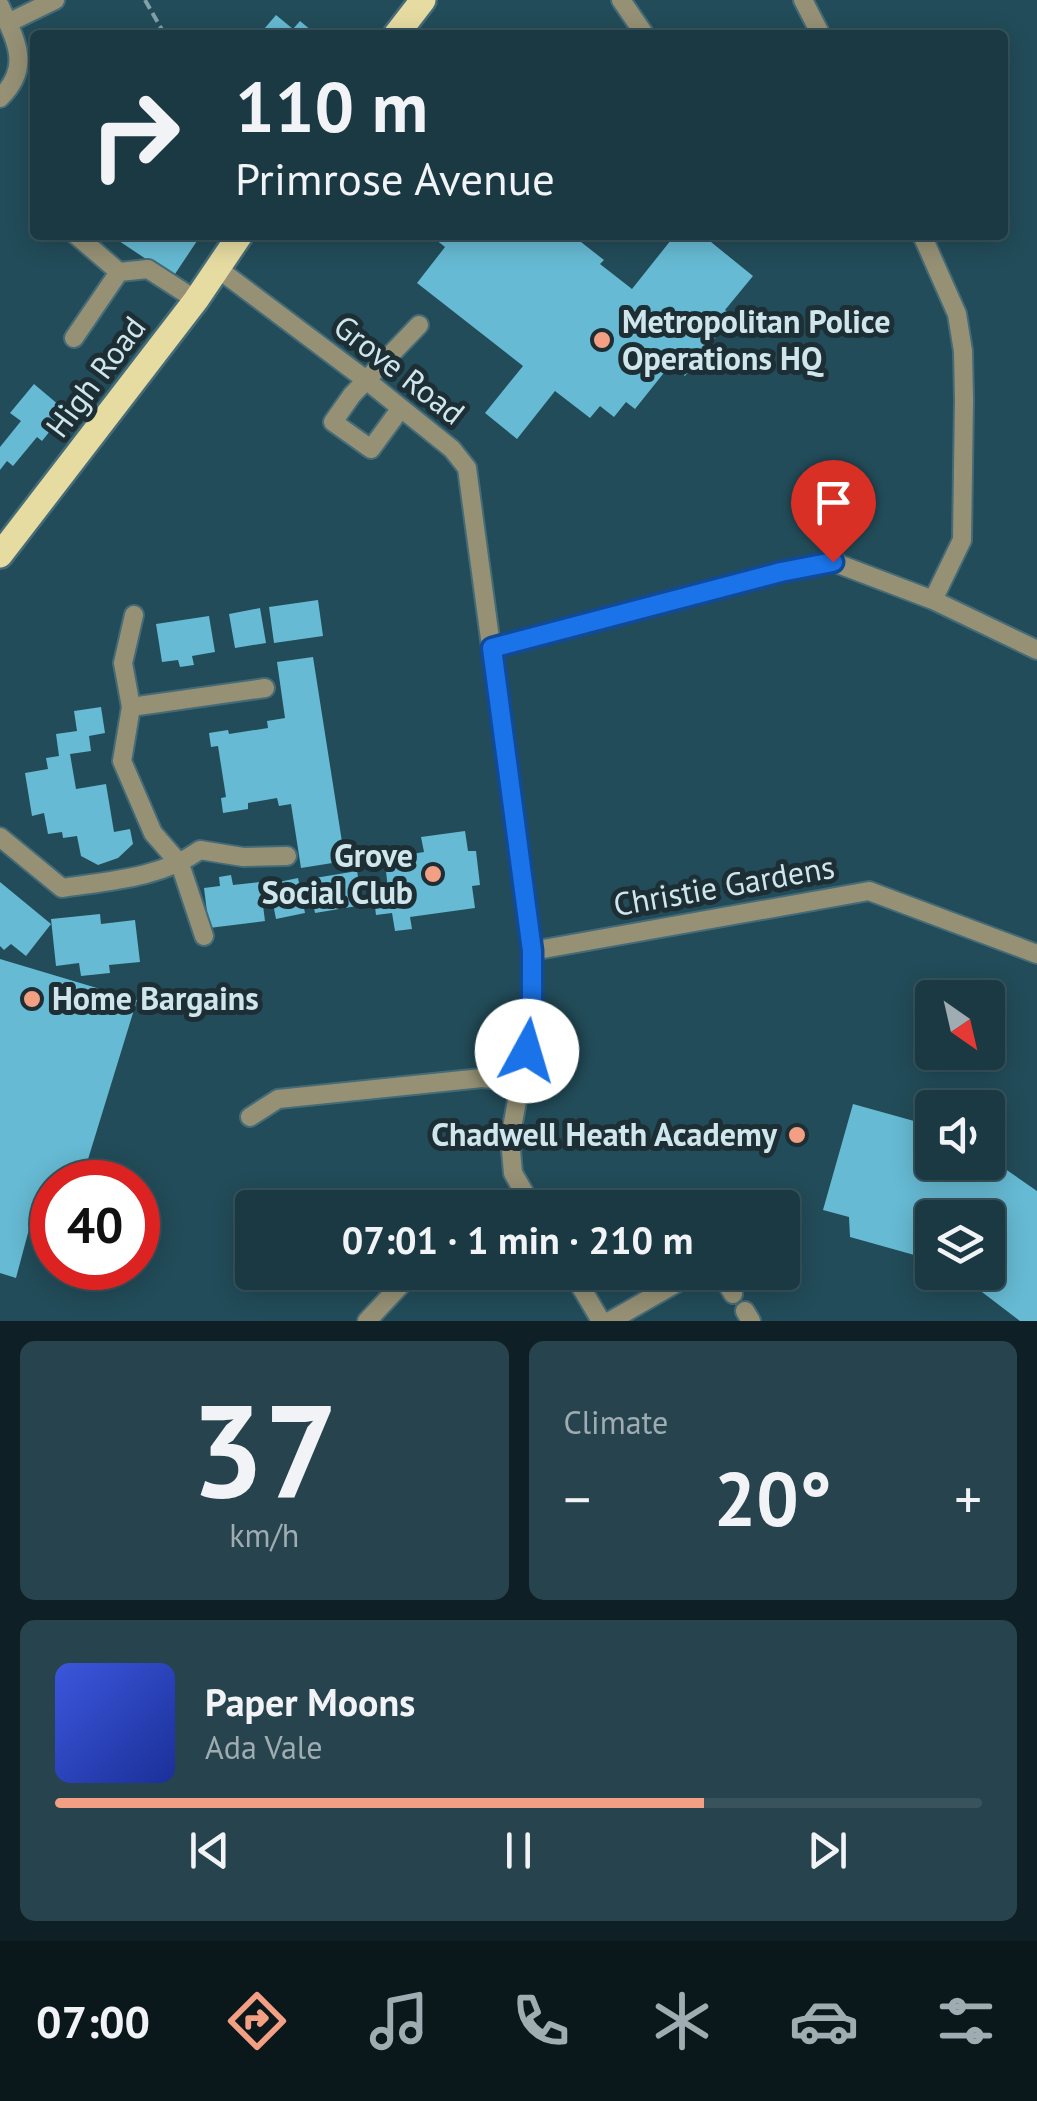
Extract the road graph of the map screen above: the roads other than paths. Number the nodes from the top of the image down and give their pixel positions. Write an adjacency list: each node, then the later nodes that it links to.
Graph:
1 (423, 0): 6 (main road)
2 (621, 0): 7 (street)
3 (803, 0): 8 (street)
4 (52, 2): 5 (street)
5 (4, 15): 9 (street)
6 (400, 30)
7 (642, 30)
8 (818, 30)
9 (0, 98)
10 (82, 240): 14 (street)
11 (237, 240): 13 (main road, High Road)
12 (924, 240): 21 (street)
13 (217, 268): 15 (main road, High Road); 18 (street, Grove Road)
14 (119, 272): 15 (street); 17 (street)
15 (196, 300): 20 (main road, High Road)
16 (419, 325): 18 (street)
17 (74, 338)
18 (366, 380): 19 (street, Grove Road); 19 (street)
19 (401, 408): 23 (street, Grove Road)
20 (0, 555)
21 (933, 600): 23 (street); 24 (street)
22 (134, 615): 26 (street)
23 (492, 648): 31 (street, Grove Road)
24 (1037, 650)
25 (265, 688): 26 (street)
26 (131, 708): 29 (street)
27 (0, 837): 29 (street)
28 (287, 856): 29 (street)
29 (180, 864): 30 (street)
30 (204, 936)
31 (532, 951): 32 (street, Christie Gardens); 33 (street, Grove Road)
32 (1037, 954)
33 (521, 1082): 34 (street); 35 (street, Grove Road)
34 (250, 1116)
35 (523, 1190)
36 (395, 1290): 41 (street)
37 (583, 1290): 42 (street)
38 (664, 1290): 43 (street)
39 (731, 1290): 40 (street)
40 (733, 1294)
41 (367, 1321)
42 (601, 1321)
43 (610, 1321)

